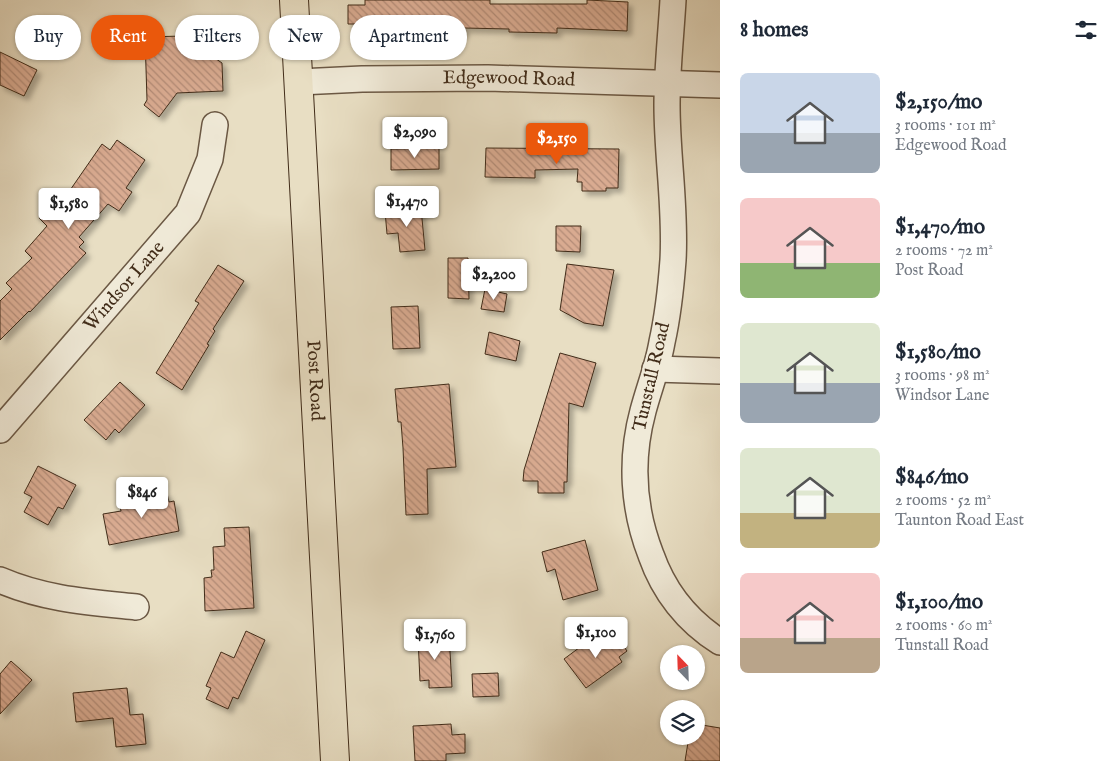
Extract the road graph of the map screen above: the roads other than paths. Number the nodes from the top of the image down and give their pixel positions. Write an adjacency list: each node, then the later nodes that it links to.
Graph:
1 (294, 0): 3 (main road, Post Road)
2 (673, 0): 4 (street, Tunstall Road)
3 (299, 82): 4 (street, Edgewood Road); 13 (main road, Post Road)
4 (667, 83): 5 (street, Edgewood Road); 7 (street, Tunstall Road)
5 (720, 85)
6 (215, 125): 9 (street, Windsor Lane)
7 (656, 369): 8 (street); 12 (street, Tunstall Road)
8 (720, 371)
9 (0, 430)
10 (0, 580): 11 (street)
11 (136, 607)
12 (720, 642)
13 (335, 761)

